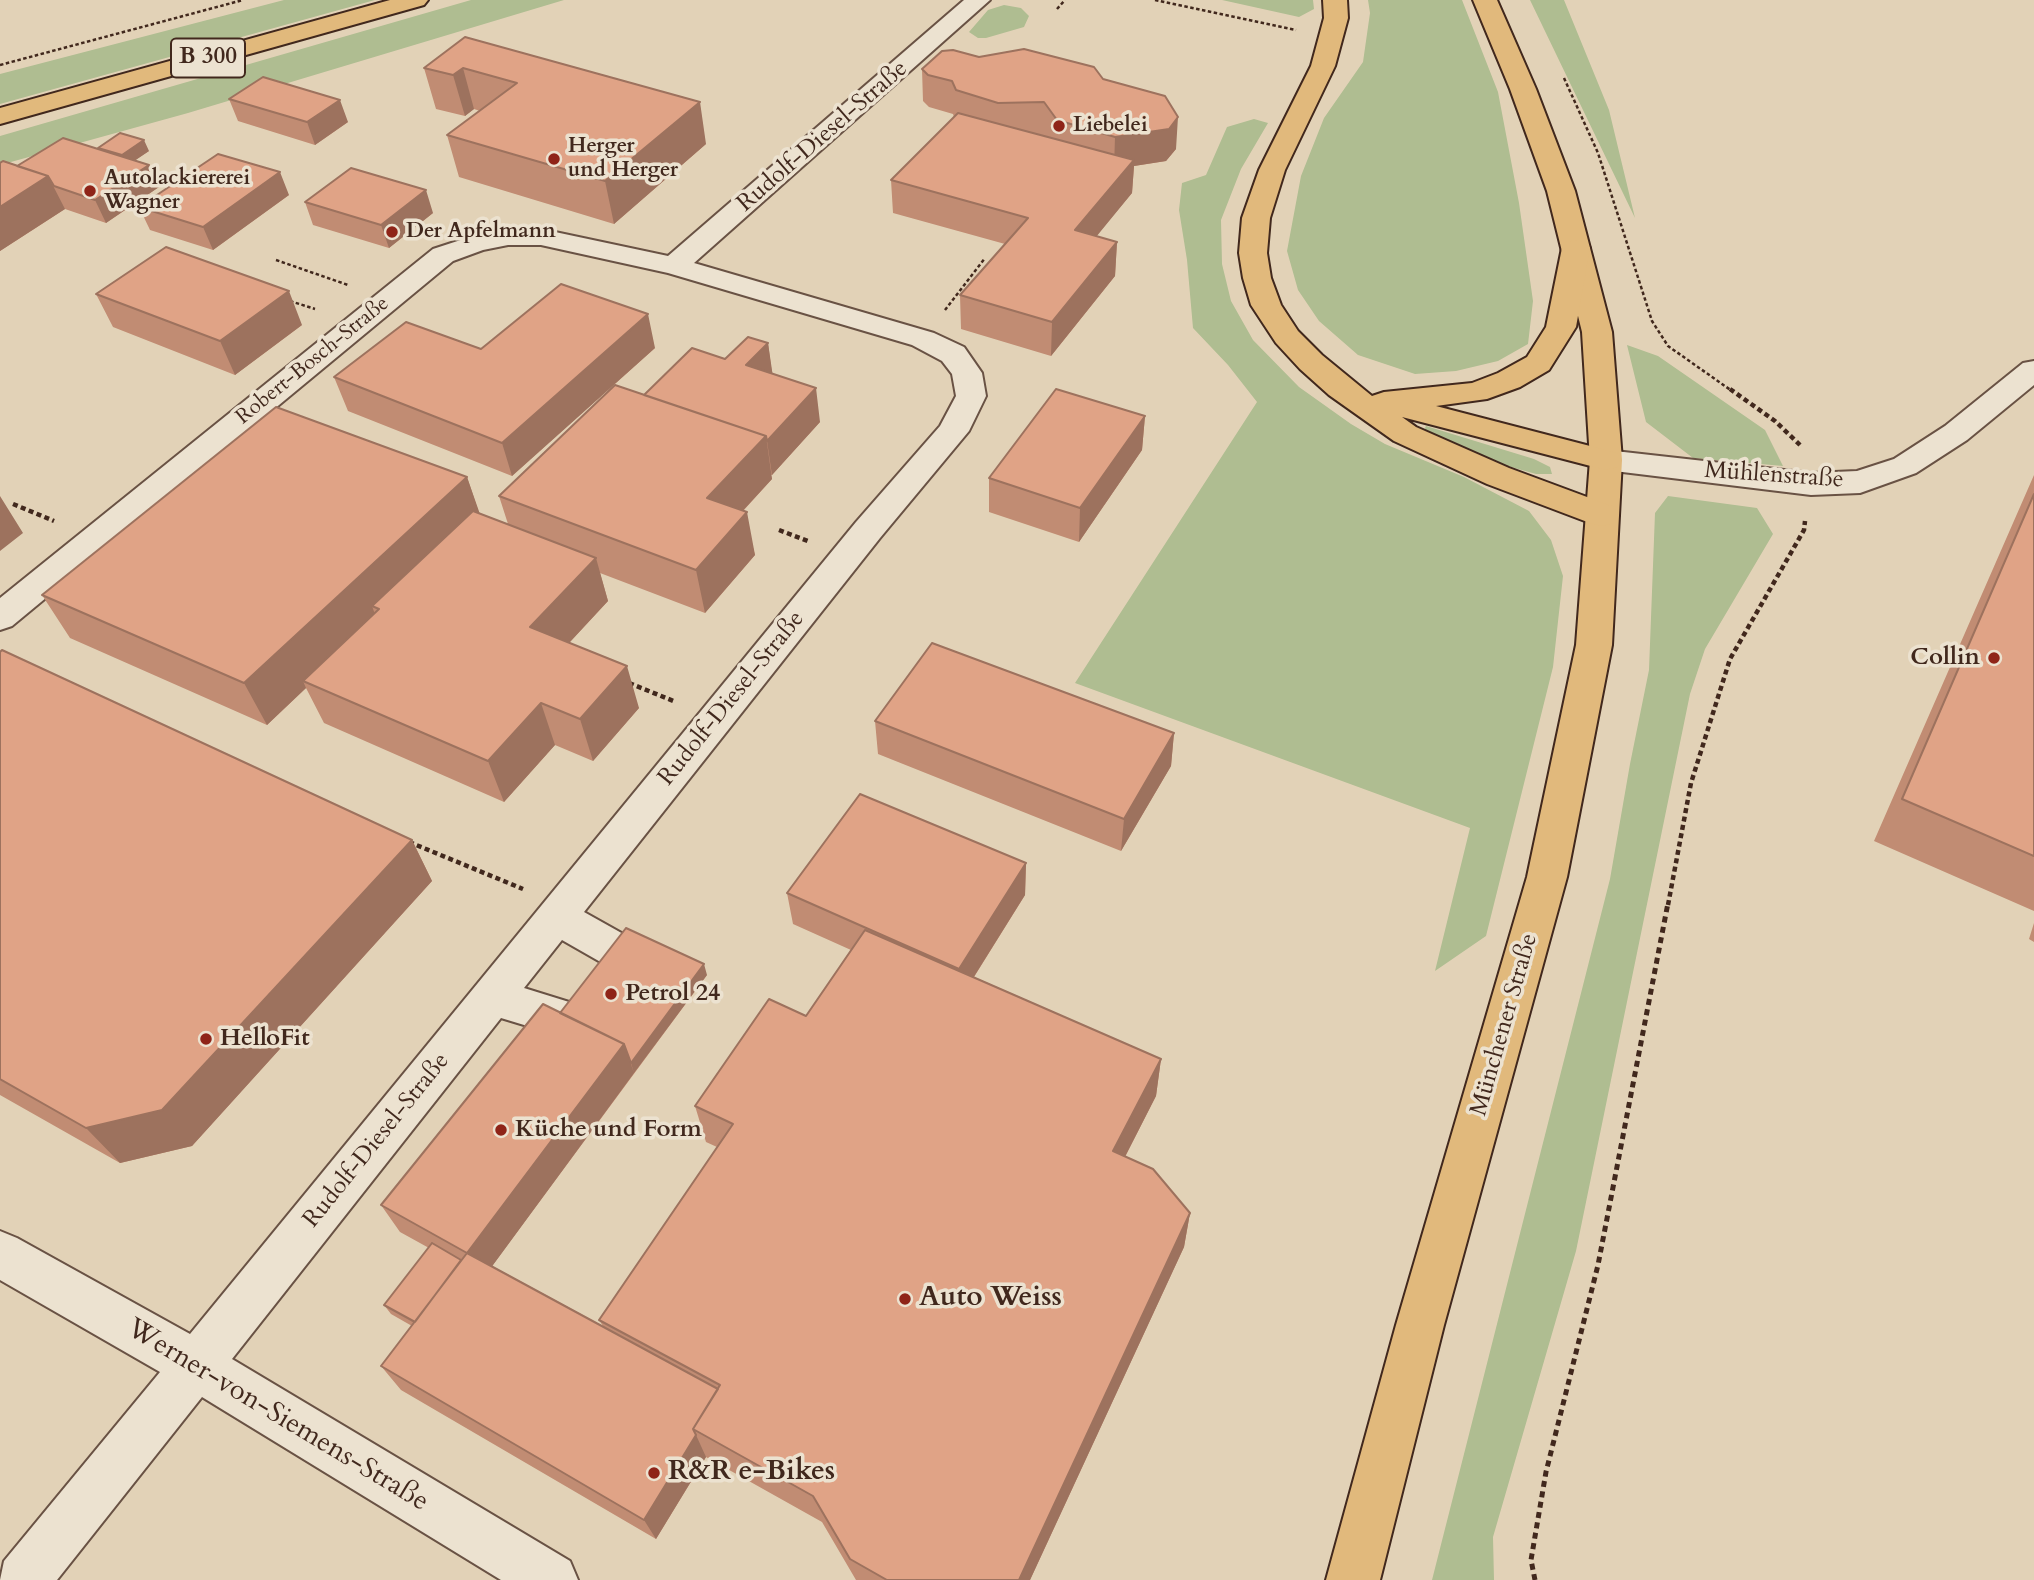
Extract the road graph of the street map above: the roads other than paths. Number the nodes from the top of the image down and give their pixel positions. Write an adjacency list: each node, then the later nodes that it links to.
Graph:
1 (416, 0): 5 (main road, B 300)
2 (978, 0): 7 (street, Rudolf-Diesel-Straße)
3 (1335, 0): 9 (main road)
4 (1485, 0): 6 (main road, Münchener Straße)
5 (0, 116)
6 (1576, 248): 10 (main road); 11 (main road, Münchener Straße)
7 (674, 265): 13 (street, Robert-Bosch-Straße); 14 (street, Rudolf-Diesel-Straße)
8 (2034, 370): 11 (street, Mühlenstraße)
9 (1340, 388): 10 (main road); 12 (main road)
10 (1384, 402): 11 (main road)
11 (1606, 460): 12 (main road, Münchener Straße)
12 (1602, 515): 22 (main road, Münchener Straße)
13 (0, 617)
14 (562, 912): 15 (street); 16 (street, Rudolf-Diesel-Straße)
15 (619, 952)
16 (493, 997): 17 (street); 19 (street, Rudolf-Diesel-Straße)
17 (567, 1018)
18 (0, 1254): 19 (street, Werner-von-Siemens-Straße)
19 (196, 1366): 20 (street, Rudolf-Diesel-Straße); 21 (street, Werner-von-Siemens-Straße)
20 (23, 1580)
21 (551, 1580)
22 (1353, 1580)

